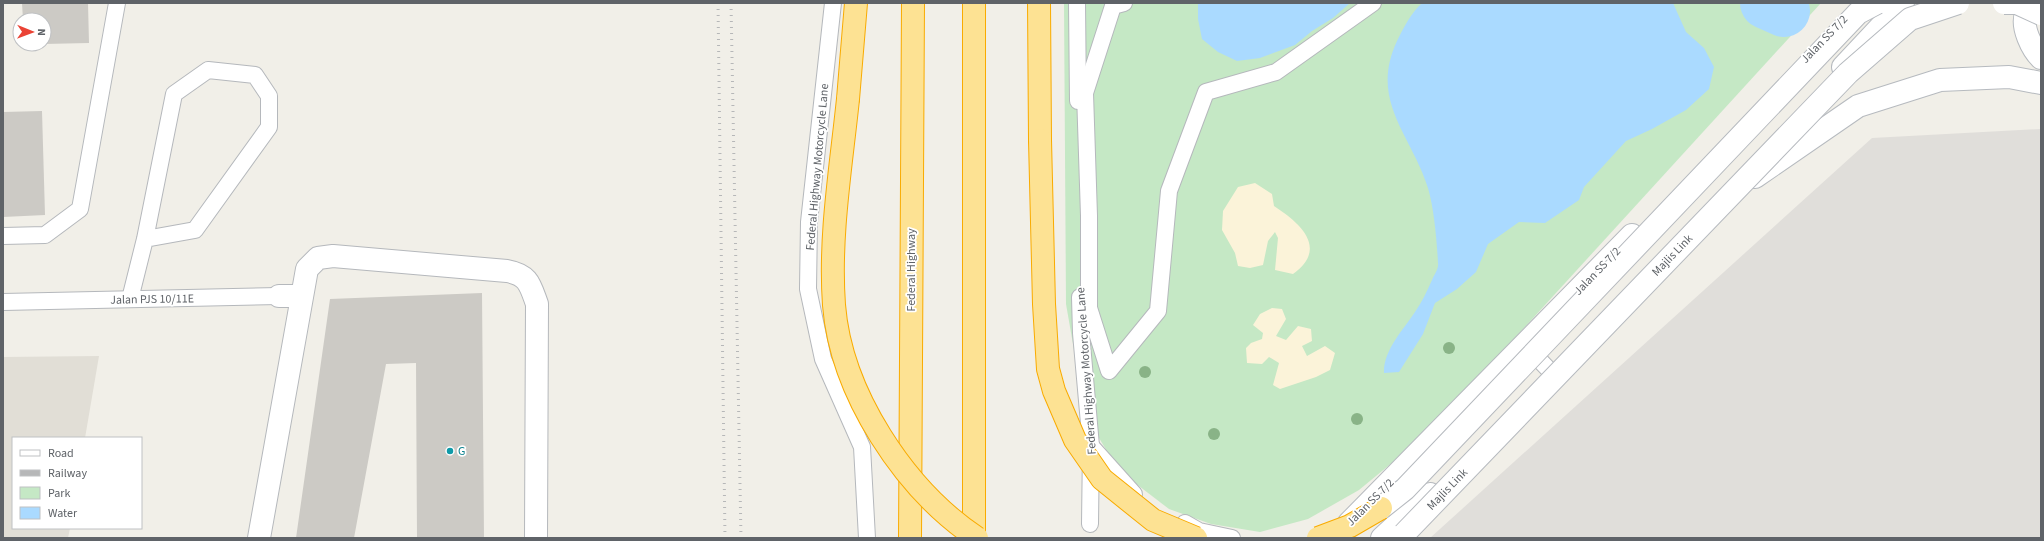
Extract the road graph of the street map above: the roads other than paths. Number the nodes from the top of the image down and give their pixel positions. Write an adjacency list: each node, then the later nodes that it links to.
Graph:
1 (117, 3): 20 (lane)
2 (833, 3): 34 (lane, Federal Highway Motorcycle Lane)
3 (856, 3): 36 (highway, bridge)
4 (913, 3): 35 (highway, Federal Highway)
5 (974, 3): 36 (highway)
6 (1038, 3): 37 (highway, bridge)
7 (1077, 3): 28 (lane, Federal Highway Motorcycle Lane)
8 (1124, 3): 9 (lane)
9 (1372, 3)
10 (1860, 3): 26 (street, Jalan SS 7/2)
11 (1877, 3): 29 (street, bridge)
12 (1903, 3): 19 (street)
13 (1958, 3): 31 (street, Majlis Link, bridge)
14 (2004, 3): 16 (street, bridge)
15 (2033, 3): 17 (street)
16 (2041, 14)
17 (2041, 58)
18 (2041, 83): 19 (street)
19 (1707, 209): 27 (street)
20 (3, 236)
21 (145, 239): 21 (lane); 24 (lane)
22 (279, 296): 23 (street, Jalan PJS 10/11E); 24 (lane, Jalan PJS 10/11E)
23 (301, 296): 32 (street); 33 (street)
24 (130, 299): 25 (lane, Jalan PJS 10/11E)
25 (3, 302)
26 (1525, 345): 27 (lane); 40 (street, Jalan SS 7/2)
27 (1552, 373): 41 (street)
28 (1092, 446): 30 (lane, Federal Highway Motorcycle Lane); 38 (lane)
29 (1381, 508): 39 (highway, bridge)
30 (1090, 524)
31 (1401, 536)
32 (259, 538)
33 (536, 538)
34 (867, 538)
35 (910, 538)
36 (975, 538)
37 (1196, 538)
38 (1232, 538)
39 (1318, 538)
40 (1334, 538)
41 (1382, 538)

